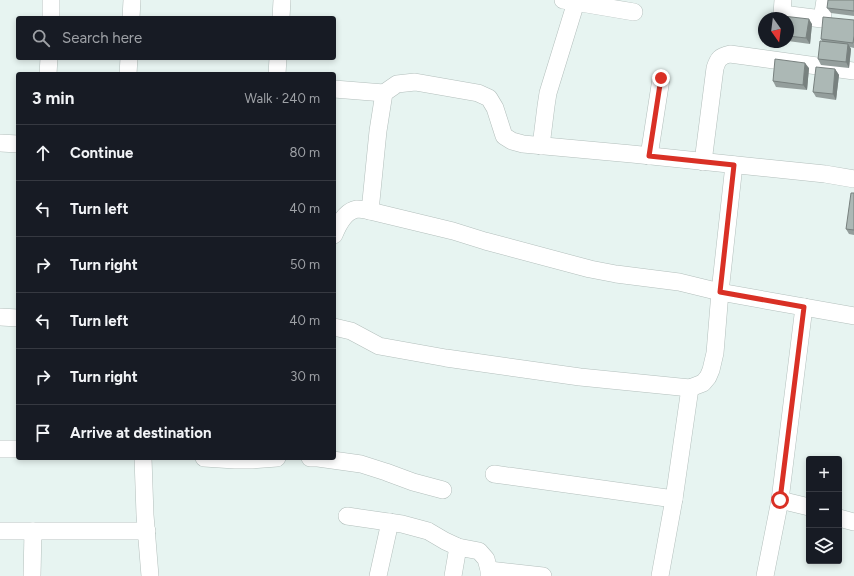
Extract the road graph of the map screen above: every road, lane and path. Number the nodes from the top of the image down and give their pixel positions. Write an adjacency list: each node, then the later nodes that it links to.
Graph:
1 (51, 0): 8 (street)
2 (132, 0): 9 (street)
3 (282, 0): 10 (street)
4 (783, 0): 5 (street)
5 (825, 0)
6 (570, 1): 7 (street); 21 (street)
7 (634, 12)
8 (51, 16)
9 (131, 16)
10 (280, 16)
11 (48, 60): 14 (street)
12 (278, 60): 15 (street)
13 (854, 71): 23 (street)
14 (48, 72)
15 (277, 72)
16 (661, 78): 22 (street)
17 (336, 89): 18 (street)
18 (384, 93): 21 (street); 26 (street)
19 (0, 142): 20 (street)
20 (16, 144)
21 (541, 146): 22 (street)
22 (649, 156): 23 (street)
23 (703, 162): 24 (street)
24 (734, 165): 25 (street); 28 (street)
25 (853, 174)
26 (370, 211): 27 (street); 28 (street)
27 (336, 231)
28 (720, 292): 29 (street); 34 (street)
29 (804, 307): 30 (street); 44 (street)
30 (854, 316)
31 (0, 317): 32 (street)
32 (16, 318)
33 (336, 327): 34 (street)
34 (690, 388): 43 (street)
35 (0, 448): 36 (street)
36 (16, 449)
37 (143, 460): 52 (street)
38 (235, 460): 39 (street)
39 (252, 460)
40 (333, 460): 42 (street)
41 (494, 474): 43 (street)
42 (444, 490)
43 (674, 499): 60 (street)
44 (780, 500): 45 (street); 61 (street)
45 (806, 506)
46 (347, 516): 48 (street)
47 (842, 519): 49 (street)
48 (390, 522): 53 (street); 57 (street)
49 (854, 522)
50 (0, 531): 51 (street)
51 (33, 531): 52 (street); 55 (street)
52 (147, 531): 56 (street)
53 (458, 546): 54 (street); 58 (street)
54 (489, 573): 59 (street)
55 (32, 576)
56 (150, 576)
57 (378, 576)
58 (453, 576)
59 (543, 576)
60 (660, 576)
61 (765, 576)

